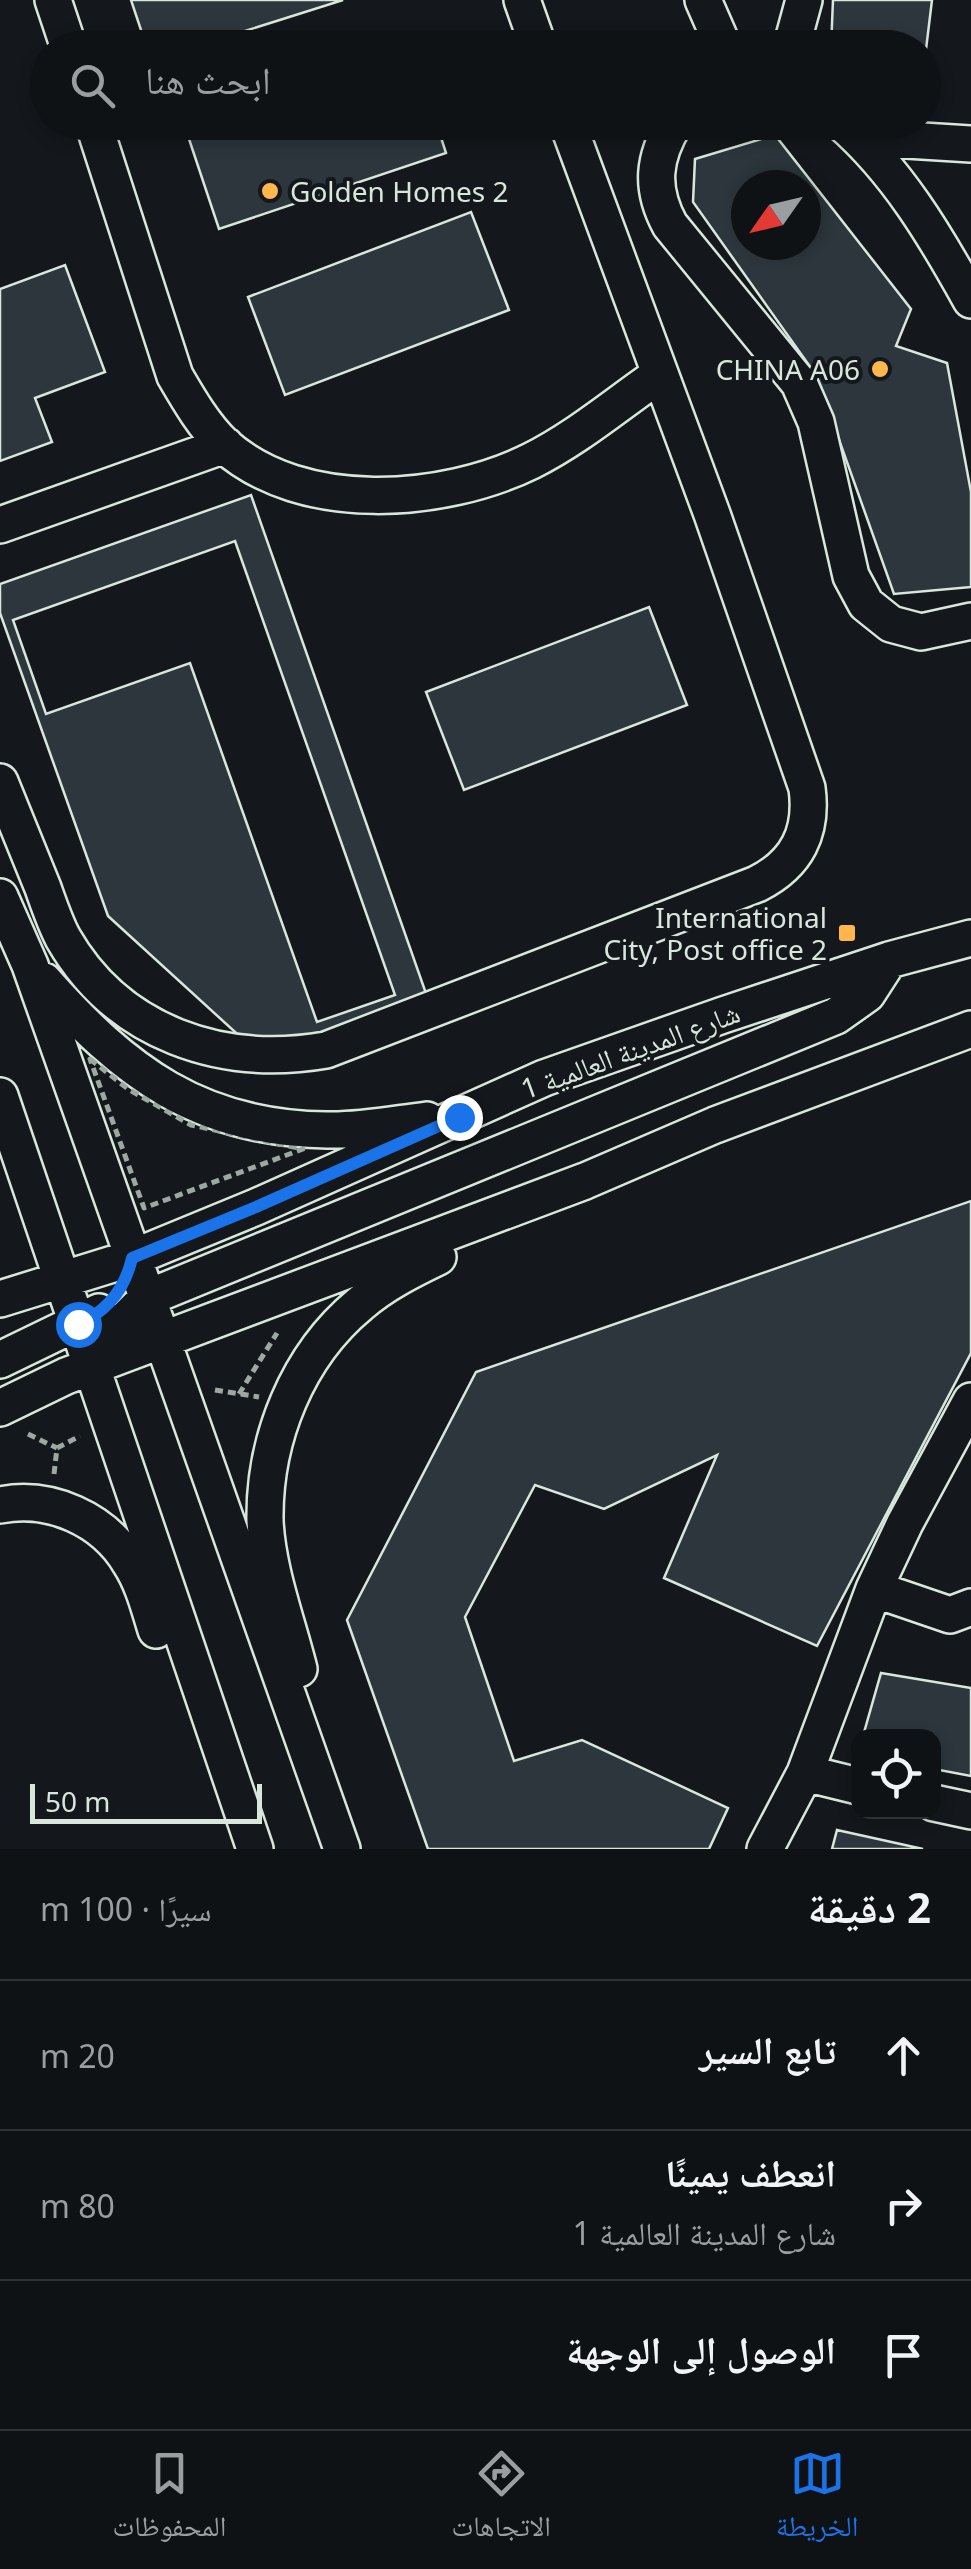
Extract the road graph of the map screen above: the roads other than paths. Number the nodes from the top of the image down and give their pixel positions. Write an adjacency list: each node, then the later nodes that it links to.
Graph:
1 (54, 0): 5 (street)
2 (522, 0): 6 (street)
3 (702, 0): 7 (street)
4 (804, 0): 8 (street)
5 (63, 30)
6 (533, 30)
7 (716, 30)
8 (796, 30)
9 (99, 140): 17 (street)
10 (573, 140): 16 (street)
11 (666, 140): 19 (street)
12 (859, 140): 15 (street)
13 (936, 140): 14 (street)
14 (971, 144)
15 (971, 300)
16 (659, 375): 17 (street); 20 (street)
17 (224, 445): 18 (street)
18 (0, 526)
19 (971, 621)
20 (0, 782)
21 (0, 896): 24 (street)
22 (971, 938): 23 (street, شارع المدينة العالمية 1)
23 (890, 960): 27 (street, شارع المدينة العالمية 1); 31 (street)
24 (30, 965): 27 (street); 29 (street)
25 (971, 1028): 28 (street)
26 (0, 1096): 30 (street)
27 (459, 1117): 29 (street, شارع المدينة العالمية 1)
28 (584, 1181): 34 (street); 45 (street)
29 (132, 1258): 30 (street, شارع المدينة العالمية 1); 31 (street); 33 (street)
30 (64, 1282): 32 (street); 33 (street)
31 (146, 1298): 34 (street); 36 (street)
32 (0, 1299)
33 (78, 1324): 35 (street); 36 (street)
34 (162, 1342): 36 (street); 45 (street)
35 (0, 1360)
36 (93, 1366): 38 (street); 43 (street)
37 (971, 1401): 40 (street)
38 (0, 1408)
39 (0, 1504): 43 (street)
40 (874, 1589): 41 (street); 42 (street)
41 (971, 1607)
42 (804, 1773): 44 (street); 50 (street)
43 (232, 1777): 48 (street)
44 (851, 1784)
45 (321, 1792): 49 (street)
46 (941, 1805): 47 (street)
47 (971, 1812)
48 (255, 1849)
49 (342, 1849)
50 (765, 1849)

